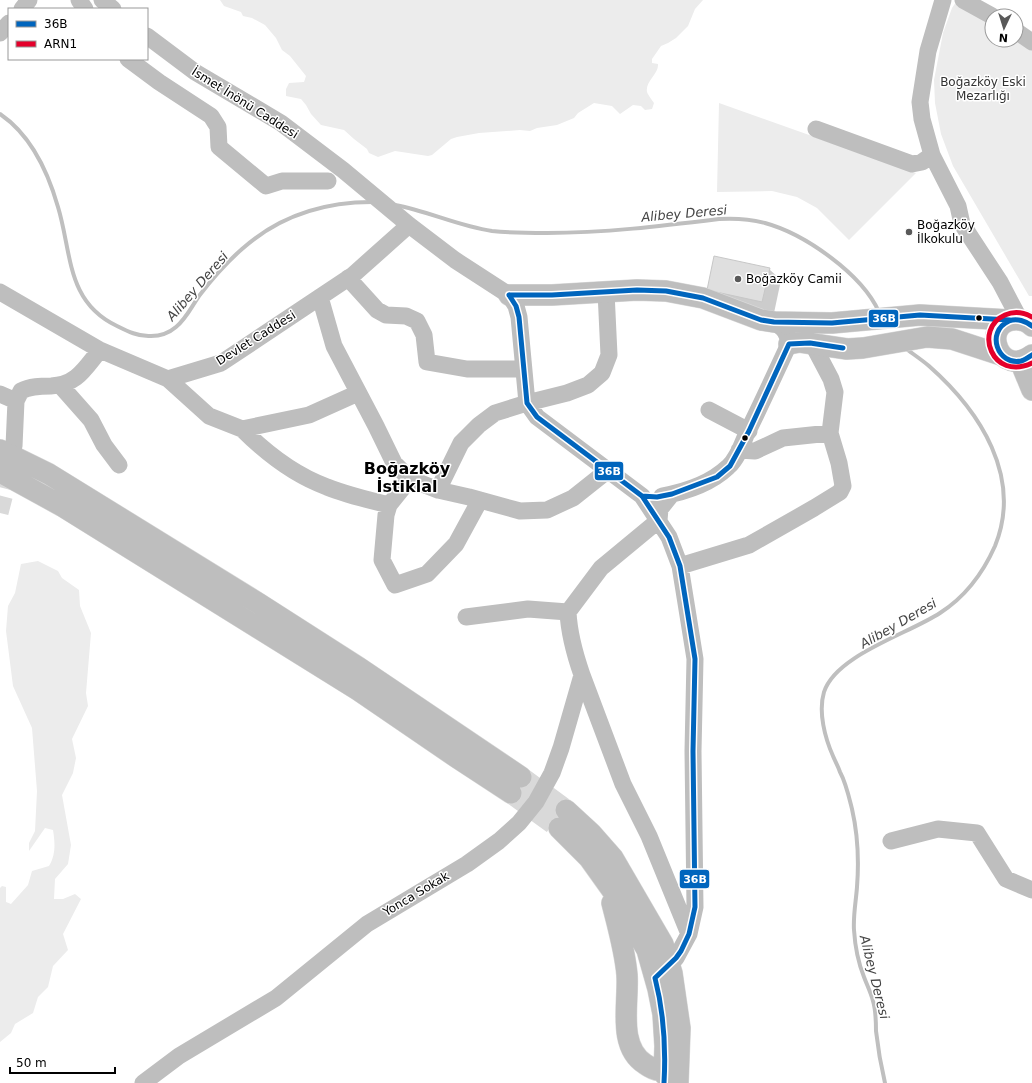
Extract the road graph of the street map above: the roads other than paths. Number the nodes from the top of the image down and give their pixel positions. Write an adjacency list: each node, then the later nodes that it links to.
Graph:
1 (29, 0): 6 (street)
2 (79, 0): 7 (street)
3 (102, 0): 8 (street)
4 (943, 0): 15 (street)
5 (963, 0): 9 (street)
6 (23, 8)
7 (85, 8)
8 (112, 8)
9 (984, 12)
10 (8, 24): 11 (street)
11 (0, 34)
12 (148, 37): 17 (street, İsmet İnönü Caddesi)
13 (129, 60): 16 (street)
14 (816, 129): 15 (street)
15 (932, 155): 26 (street)
16 (328, 181)
17 (404, 221): 18 (street, Devlet Caddesi); 21 (street)
18 (348, 278): 23 (street, Devlet Caddesi); 31 (street)
19 (0, 292): 29 (street)
20 (606, 292): 22 (main road); 25 (main road); 38 (street)
21 (510, 295): 22 (main road); 24 (street)
22 (533, 296): 24 (street)
23 (320, 297): 32 (street, Devlet Caddesi); 35 (street)
24 (519, 317): 31 (street)
25 (774, 322): 26 (main road); 28 (street)
26 (1020, 322): 30 (main road)
27 (812, 343): 28 (main road); 30 (main road); 42 (street)
28 (789, 344): 41 (street)
29 (100, 350): 32 (street); 33 (street)
30 (1018, 357): 34 (main road)
31 (523, 368): 38 (street)
32 (168, 379): 40 (street)
33 (60, 385): 37 (street); 45 (street)
34 (1032, 390)
35 (358, 393): 40 (street); 48 (street)
36 (0, 394): 37 (street)
37 (16, 401): 43 (street)
38 (527, 403): 46 (street); 49 (street)
39 (709, 410): 41 (street)
40 (242, 429): 53 (street)
41 (749, 431): 44 (street)
42 (830, 433): 44 (street); 55 (street)
43 (7, 448): 47 (main road)
44 (739, 450): 50 (street)
45 (119, 465)
46 (607, 471): 51 (street); 52 (street)
47 (0, 472)
48 (410, 479): 49 (street); 53 (street)
49 (438, 490): 52 (street)
50 (672, 494): 51 (street); 54 (street)
51 (642, 496): 54 (street)
52 (480, 500): 53 (street)
53 (389, 505)
54 (658, 520): 55 (street); 56 (street)
55 (680, 566): 62 (street)
56 (568, 612): 57 (street); 58 (street)
57 (466, 617)
58 (582, 675): 62 (street); 65 (street, Yonca Sokak)
59 (891, 841): 61 (street)
60 (603, 878): 63 (main road); 63 (main road); 64 (main road)
61 (1032, 890)
62 (689, 934): 63 (street)
63 (662, 971): 64 (main road)
64 (671, 1076)
65 (143, 1083)

